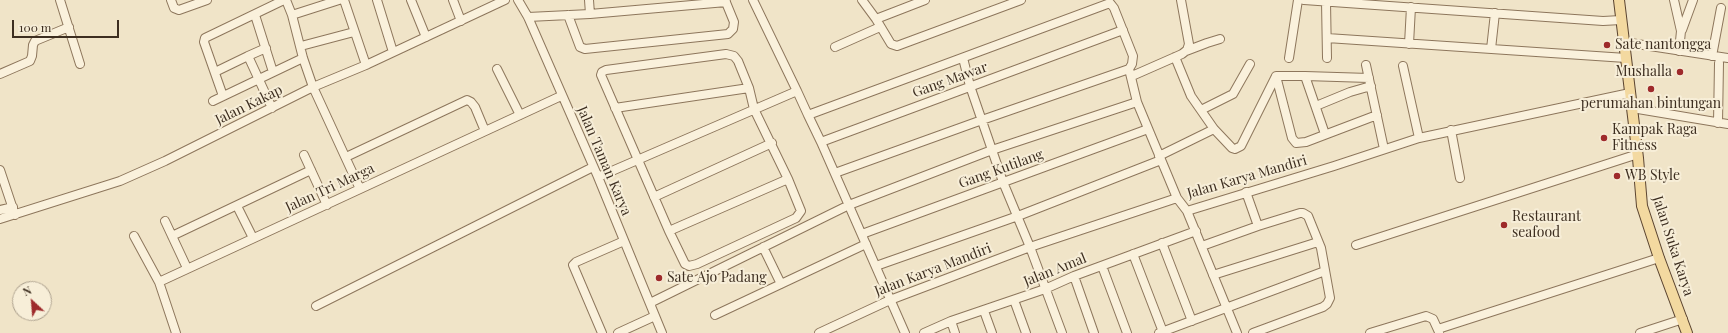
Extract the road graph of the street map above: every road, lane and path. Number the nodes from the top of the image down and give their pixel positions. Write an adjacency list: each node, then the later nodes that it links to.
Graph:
1 (60, 0): 36 (street)
2 (171, 0): 3 (street)
3 (207, 0)
4 (285, 0): 29 (street); 30 (street)
5 (339, 0): 30 (street)
6 (344, 0): 40 (street)
7 (377, 0): 52 (street)
8 (411, 0): 41 (street)
9 (453, 0): 35 (street)
10 (505, 0): 35 (street, Jalan Kakap)
11 (518, 0): 32 (street, Jalan Taman Karya)
12 (589, 0): 28 (street)
13 (753, 0): 80 (street)
14 (862, 0): 33 (street)
15 (925, 0): 33 (street)
16 (1022, 0): 37 (street)
17 (1181, 0): 51 (street)
18 (1298, 0): 58 (street)
19 (1304, 0): 24 (street)
20 (1619, 0): 34 (main road, Jalan Suka Karya)
21 (1674, 0): 39 (street)
22 (1693, 0): 39 (street)
23 (726, 1): 28 (street); 31 (street)
24 (1326, 2): 25 (street); 42 (street)
25 (1411, 8): 27 (street); 45 (street)
26 (1721, 8): 54 (street)
27 (1495, 13): 34 (street); 49 (street)
28 (590, 14): 31 (street)
29 (255, 15): 47 (street); 69 (street)
30 (292, 15): 46 (street)
31 (568, 15): 32 (street)
32 (528, 17): 83 (street, Jalan Taman Karya)
33 (876, 19): 37 (street)
34 (1619, 20): 44 (main road, Jalan Suka Karya)
35 (461, 21): 41 (street, Jalan Kakap)
36 (69, 27): 63 (street); 72 (street)
37 (880, 27): 48 (street)
38 (1123, 30): 57 (street); 71 (street); 77 (street, Gang Mawar)
39 (1681, 31): 50 (street)
40 (354, 32): 46 (street); 65 (street)
41 (426, 37): 52 (street, Jalan Kakap)
42 (1327, 38): 45 (street); 59 (street)
43 (1220, 40): 51 (street)
44 (1624, 42): 50 (street); 60 (main road, Jalan Suka Karya)
45 (1410, 44): 49 (street)
46 (300, 46): 56 (street)
47 (266, 48): 53 (street); 70 (street)
48 (835, 48)
49 (1491, 49): 60 (street)
50 (1679, 50): 54 (street)
51 (1186, 51): 55 (street)
52 (393, 52): 65 (street, Jalan Kakap)
53 (248, 56): 69 (street); 75 (street)
54 (1712, 56): 61 (street)
55 (1175, 57): 71 (street); 91 (street)
56 (303, 58): 70 (street); 78 (street)
57 (963, 58): 77 (street); 92 (street)
58 (1289, 58)
59 (1327, 58)
60 (1626, 58): 81 (main road, Jalan Suka Karya)
61 (1728, 58)
62 (1719, 63): 96 (street)
63 (80, 64)
64 (1250, 64): 91 (street)
65 (366, 65): 78 (street, Jalan Kakap)
66 (1366, 65): 76 (street)
67 (1404, 66): 103 (street)
68 (497, 69): 93 (street)
69 (215, 72): 82 (street)
70 (273, 72): 75 (street)
71 (1130, 72): 85 (street); 95 (street)
72 (0, 74)
73 (1276, 76): 74 (street); 99 (street); 102 (street)
74 (1305, 76): 76 (street); 86 (street)
75 (258, 80): 82 (street); 87 (street)
76 (1370, 82): 86 (street); 94 (street)
77 (970, 86): 95 (street); 104 (street, Gang Mawar)
78 (313, 87): 87 (street, Jalan Kakap); 110 (street)
79 (749, 88): 88 (street); 88 (street); 90 (street)
80 (797, 90): 90 (street); 92 (street)
81 (1630, 93): 89 (main road, Jalan Suka Karya); 100 (street, Jalan Karya Mandiri)
82 (223, 96): 84 (street)
83 (562, 96): 93 (street, Jalan Tri Marga); 113 (street, Jalan Taman Karya)
84 (213, 101)
85 (1137, 102): 98 (street); 107 (street)
86 (1316, 106): 102 (street)
87 (272, 108): 130 (street, Jalan Kakap)
88 (615, 108): 112 (street)
89 (1632, 108): 96 (street); 108 (main road, Jalan Suka Karya)
90 (754, 109): 105 (street); 112 (street)
91 (1201, 110): 99 (street)
92 (811, 114): 104 (street)
93 (520, 115): 101 (street, Jalan Tri Marga)
94 (1377, 115): 102 (street); 106 (street)
95 (982, 120): 107 (street); 116 (street)
96 (1718, 123): 97 (street)
97 (1728, 124)
98 (1148, 128): 111 (street); 120 (street, Gang Kutilang)
99 (1214, 129): 111 (street)
100 (1451, 130): 103 (street, Jalan Karya Mandiri); 118 (street)
101 (485, 131): 110 (street); 121 (street, Jalan Tri Marga)
102 (1325, 134)
103 (1419, 138): 106 (street, Jalan Karya Mandiri)
104 (820, 142): 116 (street)
105 (772, 143): 119 (street); 123 (street)
106 (1384, 149): 122 (street, Jalan Karya Mandiri)
107 (992, 150): 120 (street); 126 (street)
108 (1638, 154): 145 (street); 150 (main road, Jalan Suka Karya)
109 (304, 156): 115 (street)
110 (346, 156): 121 (street)
111 (1160, 158): 124 (street); 131 (street)
112 (638, 159): 117 (street); 123 (street)
113 (593, 167): 117 (street, Jalan Taman Karya); 163 (street)
114 (0, 170): 130 (street)
115 (311, 170): 125 (street); 127 (street)
116 (835, 173): 126 (street)
117 (598, 177): 141 (street, Jalan Taman Karya)
118 (1460, 178)
119 (788, 179): 135 (street); 135 (street)
120 (1003, 182): 131 (street); 137 (street, Gang Kutilang)
121 (360, 189): 125 (street, Jalan Tri Marga)
122 (1246, 192): 129 (street, Jalan Karya Mandiri); 134 (street)
123 (654, 197): 135 (street)
124 (1177, 198): 129 (street, Jalan Karya Mandiri); 148 (street, Jalan Karya Mandiri)
125 (328, 205): 140 (street, Jalan Tri Marga)
126 (849, 205): 137 (street); 147 (street)
127 (237, 206): 139 (street); 140 (street)
128 (0, 210): 130 (street)
129 (1187, 210): 136 (street)
130 (14, 211): 132 (street, Jalan Kakap)
131 (1018, 216): 148 (street); 151 (street)
132 (0, 220)
133 (165, 221): 139 (street)
134 (1258, 226): 142 (street); 146 (street)
135 (669, 231)
136 (1196, 231): 143 (street, Jalan Amal); 146 (street)
137 (862, 234): 144 (street)
138 (134, 236): 157 (street)
139 (172, 236): 153 (street)
140 (253, 238): 153 (street, Jalan Tri Marga)
141 (624, 241): 162 (street, Jalan Taman Karya); 174 (street)
142 (1318, 242): 154 (street); 155 (street)
143 (1162, 243): 149 (street, Jalan Amal); 170 (street)
144 (866, 244): 151 (street); 158 (street)
145 (1356, 245)
146 (1202, 246): 155 (street)
147 (763, 247): 158 (street); 162 (street)
148 (1030, 247): 159 (street); 160 (street, Jalan Karya Mandiri)
149 (1132, 254): 152 (street, Jalan Amal); 172 (street)
150 (1659, 258): 168 (main road, Jalan Suka Karya); 171 (street)
151 (876, 266): 160 (street)
152 (1102, 266): 156 (street, Jalan Amal); 185 (street)
153 (188, 268): 157 (street, Jalan Tri Marga)
154 (1325, 271): 164 (street); 187 (street)
155 (1213, 275): 164 (street)
156 (1074, 276): 159 (street, Jalan Amal); 184 (street)
157 (159, 282): 173 (street)
158 (781, 284): 166 (street)
159 (1045, 289): 161 (street, Jalan Amal); 183 (street)
160 (890, 300): 177 (street, Jalan Karya Mandiri); 178 (street)
161 (1014, 300): 165 (street, Jalan Amal); 182 (street)
162 (650, 303): 167 (street, Jalan Taman Karya)
163 (316, 306)
164 (1227, 308): 170 (street); 186 (street)
165 (984, 311): 169 (street, Jalan Amal); 181 (street)
166 (715, 315)
167 (655, 316): 175 (street); 176 (street, Jalan Taman Karya)
168 (1683, 319): 189 (street); 190 (main road, Jalan Suka Karya)
169 (951, 321): 179 (street, Jalan Amal); 180 (street)
170 (1192, 321): 172 (street)
171 (1439, 331): 188 (street)
172 (1161, 332)
173 (176, 333)
174 (602, 333)
175 (618, 333)
176 (662, 333)
177 (819, 333)
178 (905, 333)
179 (924, 333)
180 (955, 333)
181 (992, 333)
182 (1026, 333)
183 (1062, 333)
184 (1094, 333)
185 (1127, 333)
186 (1237, 333)
187 (1253, 333)
188 (1370, 333)
189 (1640, 333)
190 (1687, 333)

